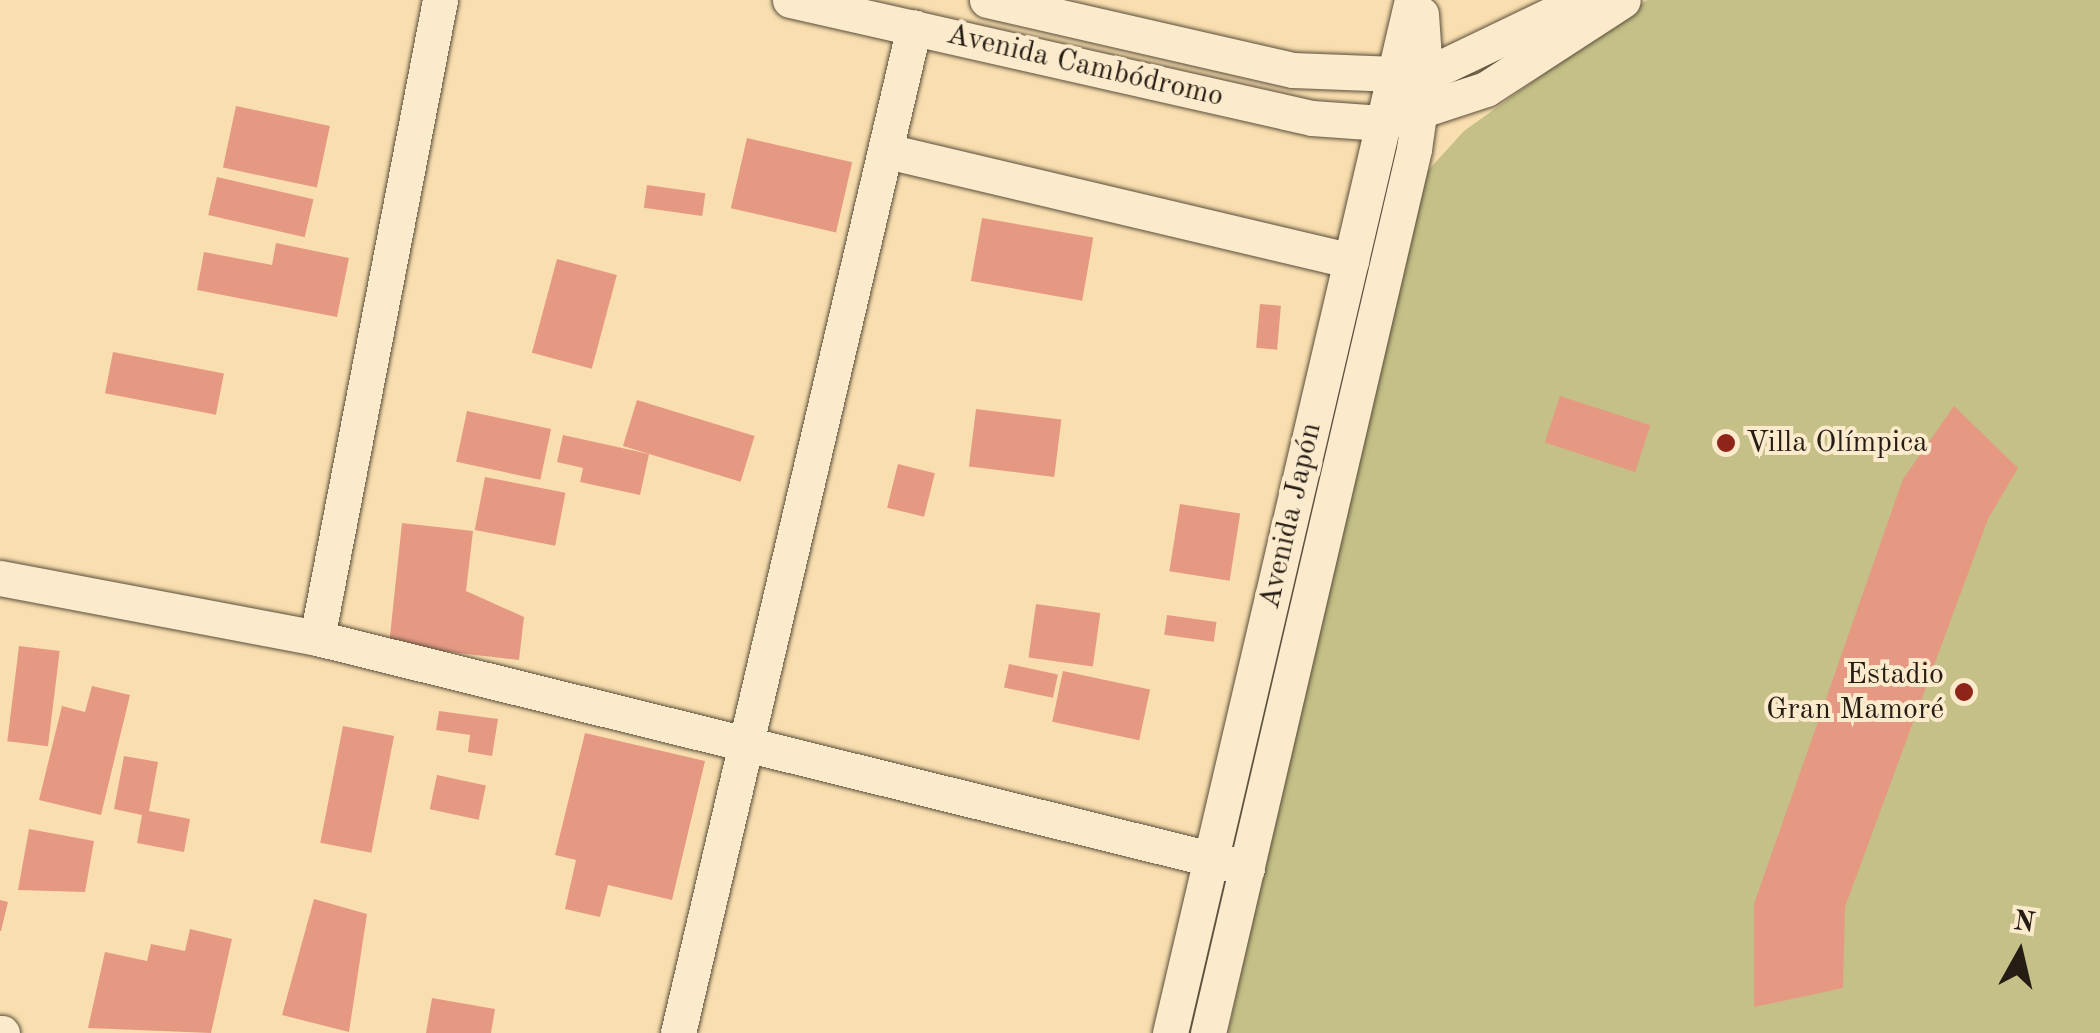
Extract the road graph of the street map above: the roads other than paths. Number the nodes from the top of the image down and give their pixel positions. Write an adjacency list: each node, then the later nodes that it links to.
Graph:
1 (440, 0): 14 (street)
2 (790, 0): 7 (street, Avenida Cambódromo)
3 (987, 0): 8 (street, Avenida Cambódromo)
4 (1412, 0): 8 (street, Avenida Japón)
5 (1420, 0): 8 (street, Avenida Japón)
6 (1621, 0): 8 (street); 9 (street, Avenida Cambódromo)
7 (914, 28): 10 (street, Avenida Cambódromo); 11 (street)
8 (1410, 73): 9 (street, Avenida Japón); 10 (street, Avenida Japón)
9 (1419, 114): 10 (street, Avenida Cambódromo); 17 (street, Avenida Japón)
10 (1382, 123): 12 (street, Avenida Japón)
11 (888, 151): 12 (street); 15 (street)
12 (1351, 261): 16 (street, Avenida Japón)
13 (0, 578): 14 (street)
14 (317, 638): 15 (street)
15 (749, 743): 16 (street); 18 (street)
16 (1212, 856): 17 (street); 19 (street, Avenida Japón)
17 (1246, 868): 20 (street, Avenida Japón)
18 (678, 1033)
19 (1170, 1033)
20 (1208, 1033)

